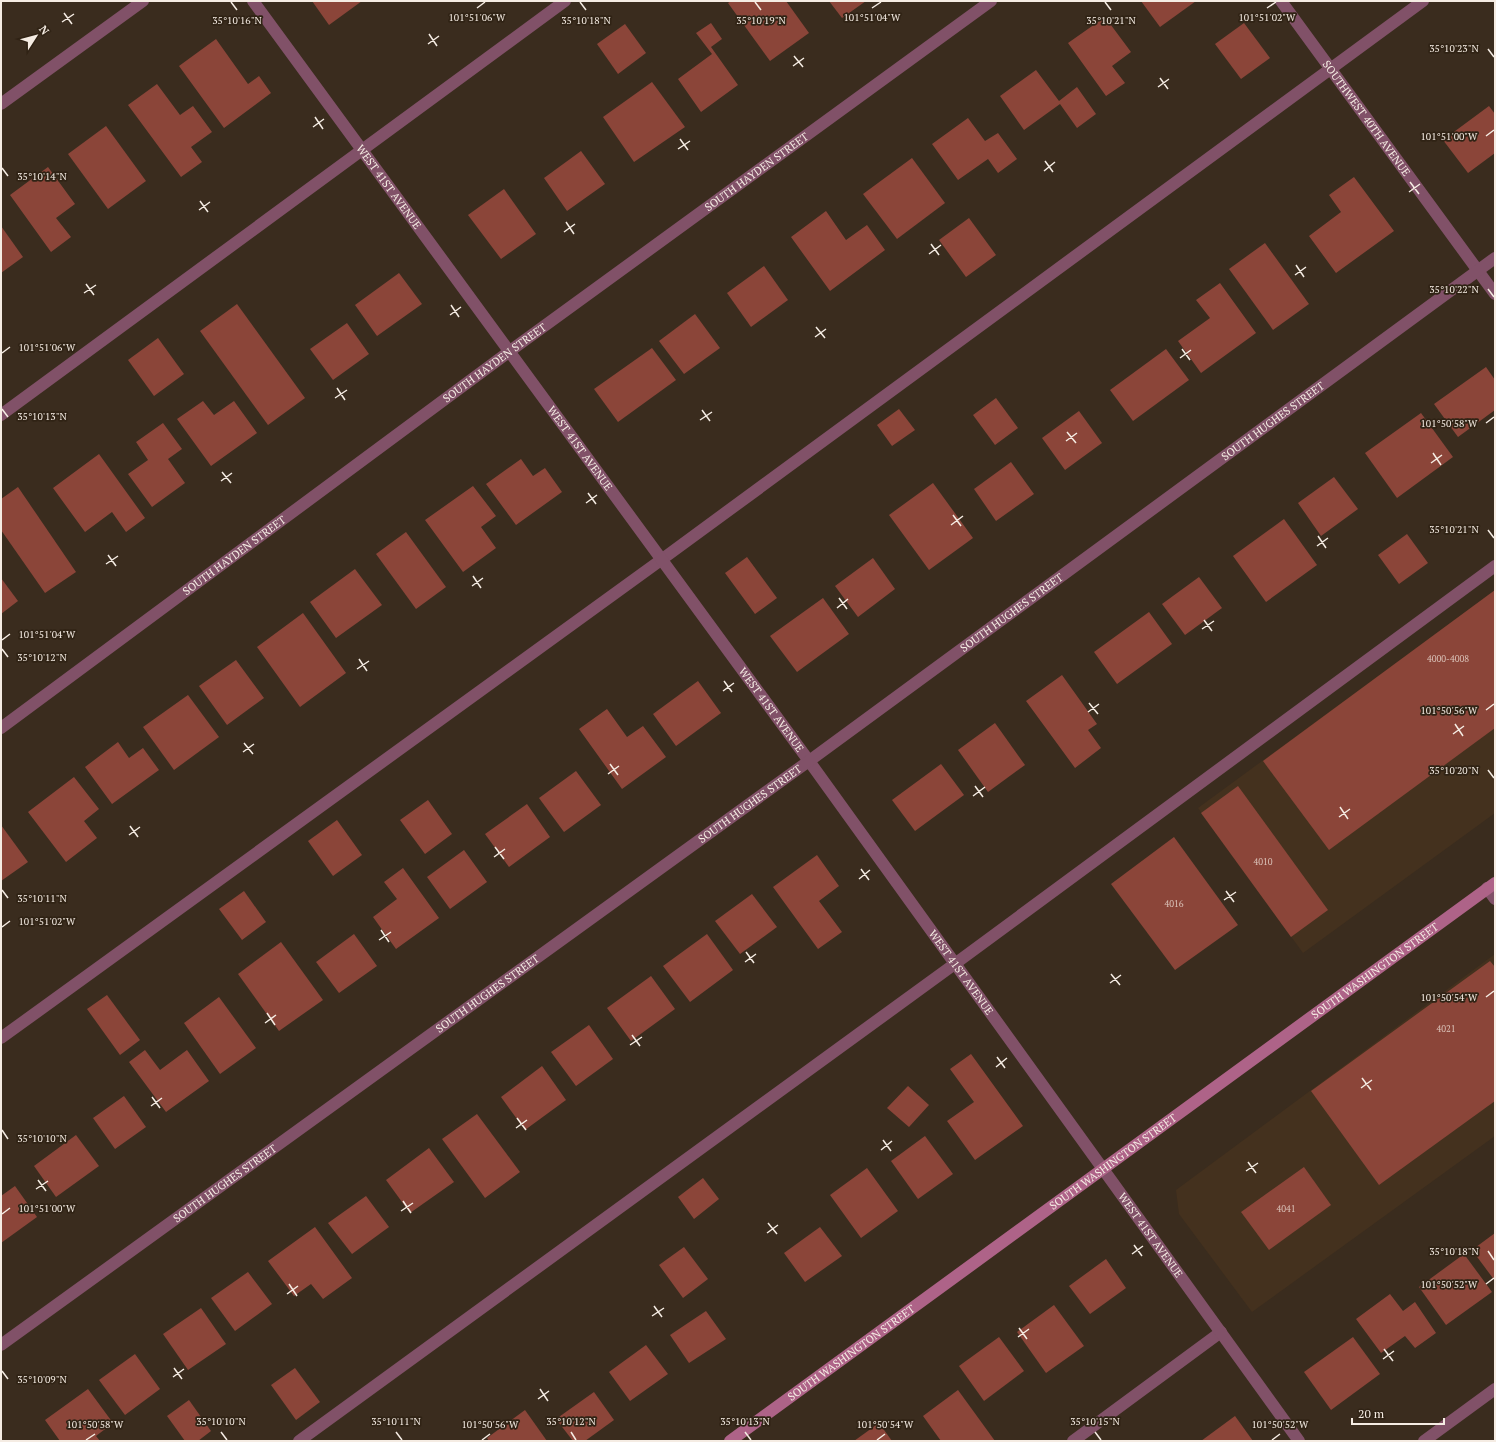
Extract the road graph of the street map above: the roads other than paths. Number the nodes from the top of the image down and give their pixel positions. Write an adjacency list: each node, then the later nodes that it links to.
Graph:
1 (143, 1): 8 (street)
2 (253, 1): 9 (street, WEST 41ST AVENUE)
3 (565, 1): 9 (street)
4 (991, 1): 13 (street, SOUTH HAYDEN STREET)
5 (1281, 1): 7 (street, SOUTHWEST 40TH AVENUE)
6 (1423, 1): 7 (street)
7 (1331, 69): 11 (street, SOUTHWEST 40TH AVENUE); 15 (street)
8 (1, 104)
9 (361, 150): 13 (street, WEST 41ST AVENUE); 14 (street)
10 (1495, 258): 11 (street, SOUTH HUGHES STREET)
11 (1478, 271): 12 (street, SOUTHWEST 40TH AVENUE); 18 (street, SOUTH HUGHES STREET)
12 (1495, 294)
13 (510, 352): 15 (street, WEST 41ST AVENUE); 17 (street, SOUTH HAYDEN STREET)
14 (1, 415)
15 (661, 560): 18 (street, WEST 41ST AVENUE); 22 (street)
16 (1495, 566): 21 (street)
17 (1, 728)
18 (809, 761): 21 (street, WEST 41ST AVENUE); 25 (street, SOUTH HUGHES STREET)
19 (1491, 886): 20 (street); 23 (main road, SOUTH WASHINGTON STREET)
20 (1495, 899)
21 (956, 963): 23 (street, WEST 41ST AVENUE); 27 (street)
22 (1, 1038)
23 (1102, 1169): 24 (street, WEST 41ST AVENUE); 28 (main road, SOUTH WASHINGTON STREET)
24 (1220, 1332): 29 (street); 30 (street, WEST 41ST AVENUE)
25 (1, 1345)
26 (1495, 1389): 31 (street)
27 (299, 1441)
28 (730, 1441)
29 (1073, 1441)
30 (1300, 1441)
31 (1424, 1441)

